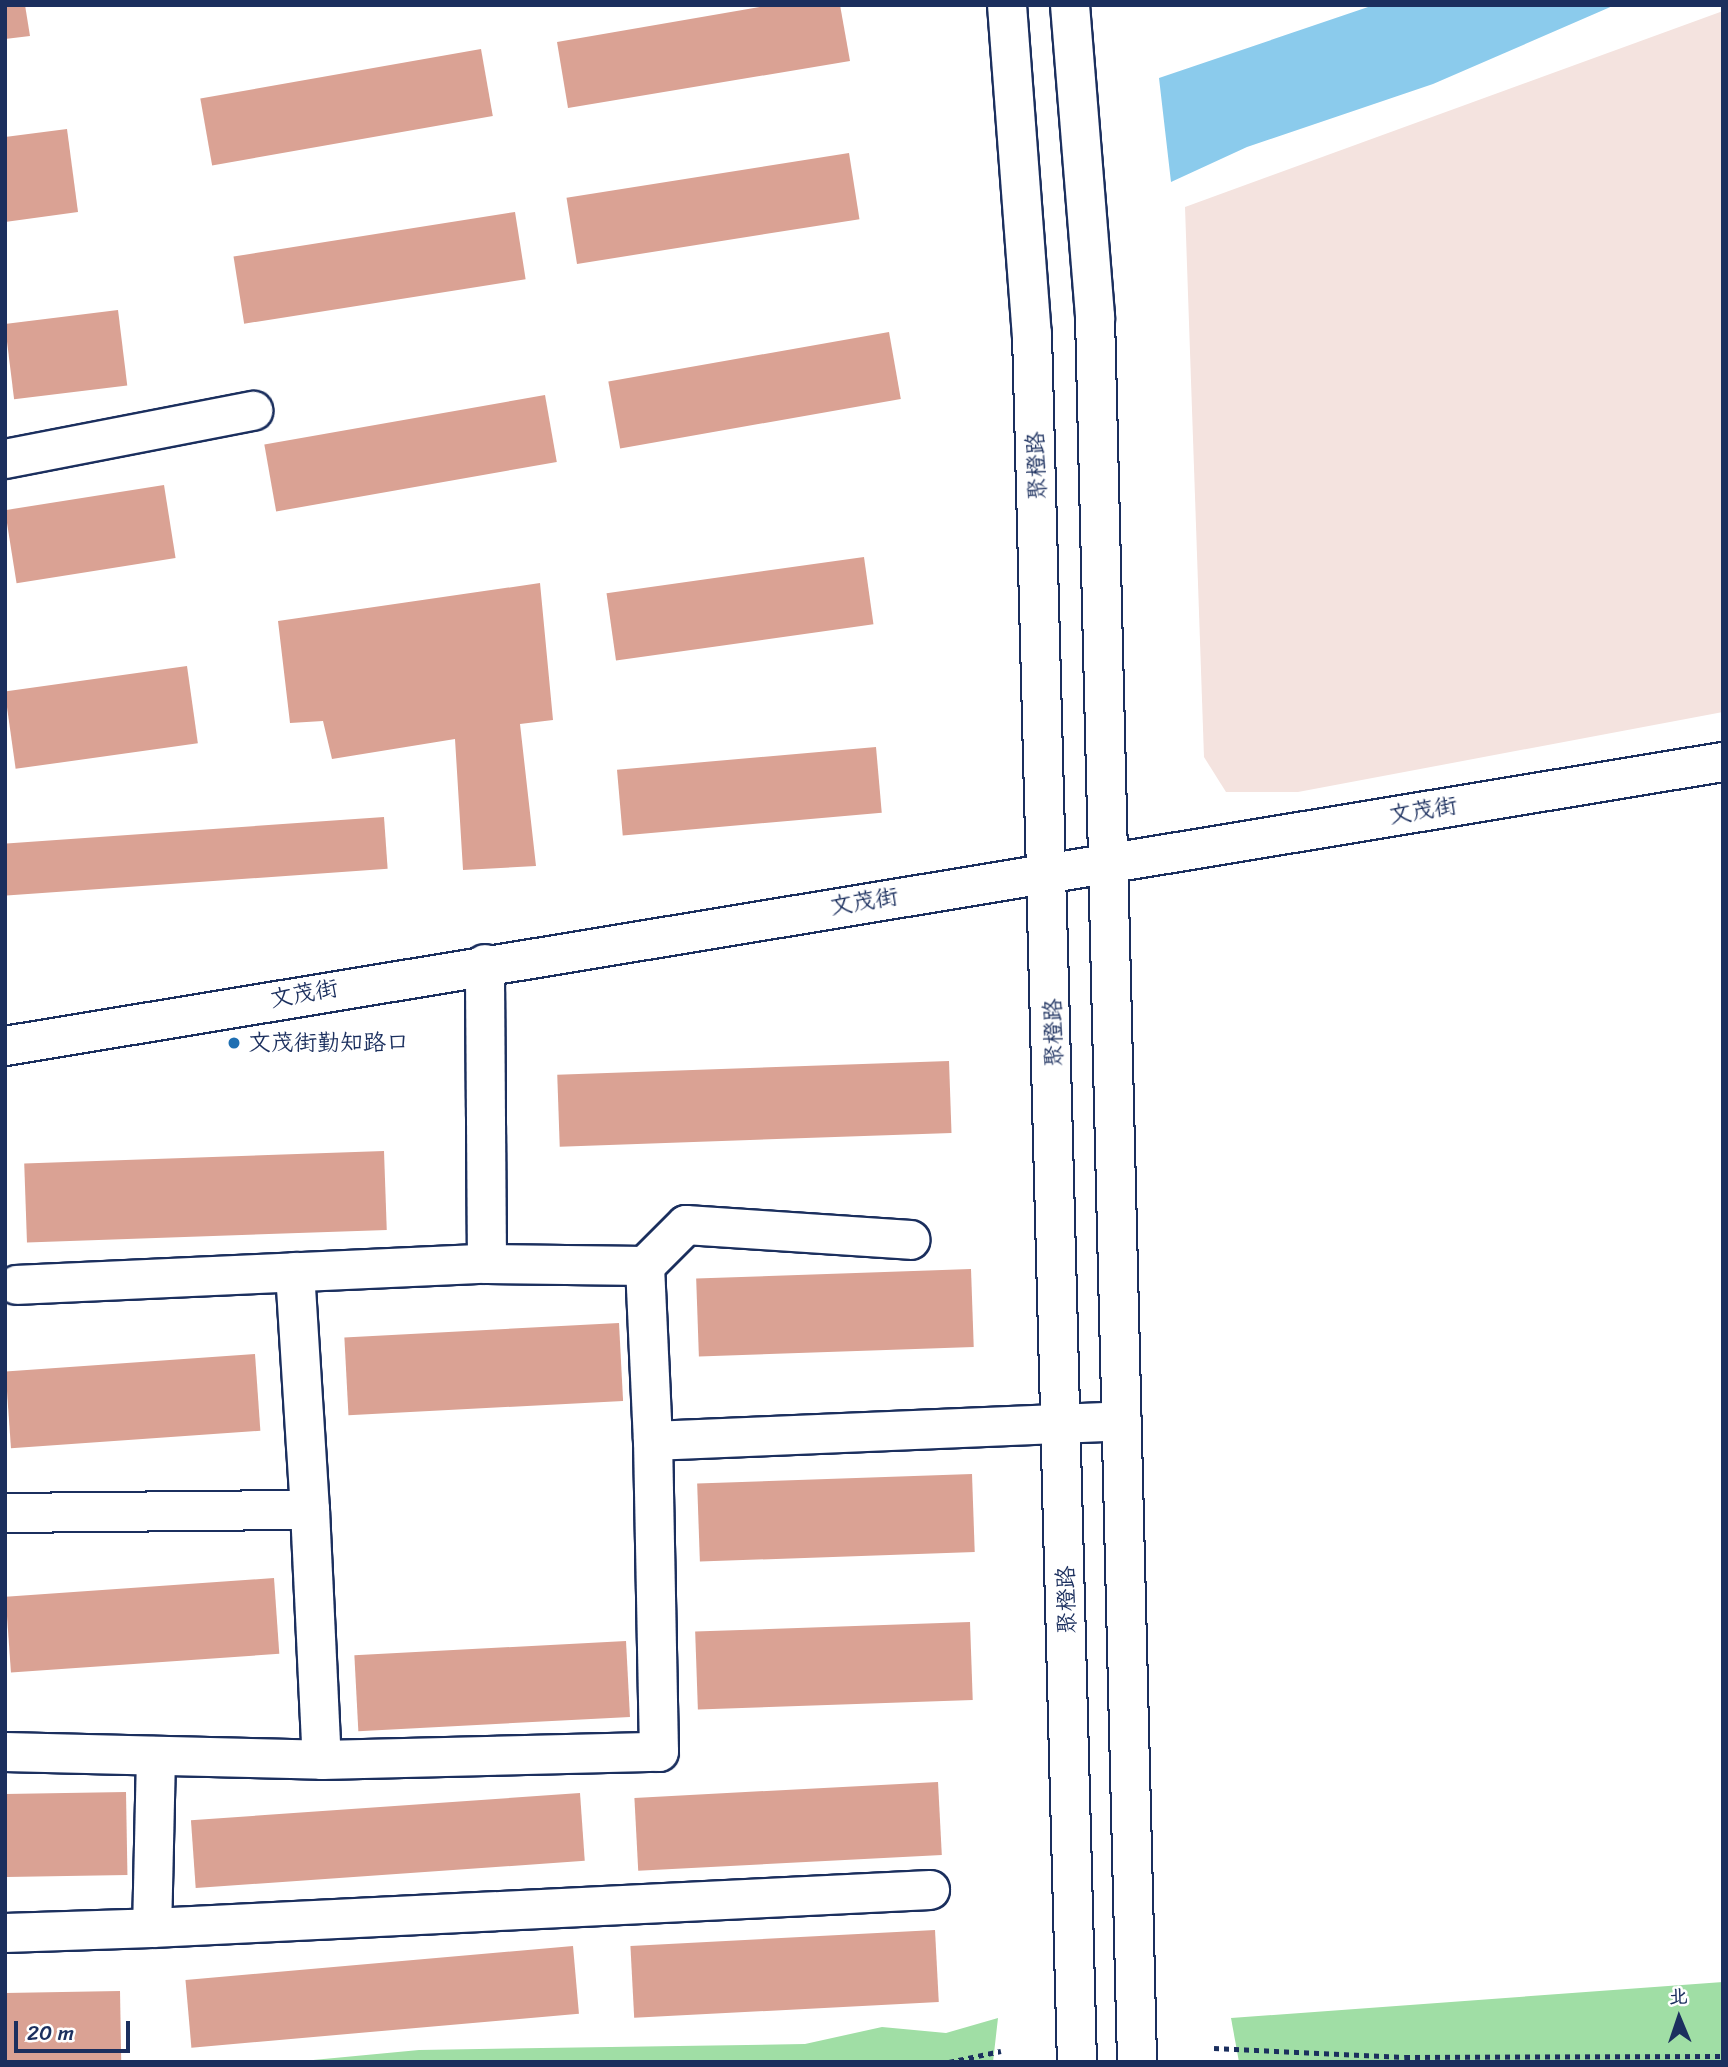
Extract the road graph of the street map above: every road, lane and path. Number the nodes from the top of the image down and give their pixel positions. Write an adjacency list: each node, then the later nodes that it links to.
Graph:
1 (1007, 5): 7 (street, 聚橙路)
2 (1070, 5): 6 (street)
3 (253, 411): 4 (street)
4 (5, 459)
5 (1723, 762): 6 (street, 文茂街)
6 (1108, 862): 7 (street, 文茂街); 15 (street)
7 (1050, 872): 8 (street, 文茂街); 16 (street, 聚橙路)
8 (485, 964): 9 (street, 文茂街); 11 (street)
9 (5, 1046)
10 (911, 1240): 12 (street)
11 (487, 1264): 12 (street); 13 (street)
12 (645, 1266): 17 (street)
13 (295, 1272): 14 (street); 18 (street)
14 (18, 1285)
15 (1122, 1421): 16 (street); 31 (street)
16 (1063, 1423): 17 (street); 30 (street, 聚橙路)
17 (653, 1441): 22 (street)
18 (310, 1510): 19 (street); 22 (street)
19 (5, 1513)
20 (5, 1752): 21 (street)
21 (156, 1756): 22 (street); 24 (street)
22 (322, 1760)
23 (930, 1890): 24 (street)
24 (152, 1928): 25 (street)
25 (5, 1933)
26 (1214, 2048): 28 (path)
27 (1001, 2051): 29 (path)
28 (1723, 2056)
29 (949, 2062)
30 (1077, 2062)
31 (1137, 2062)

